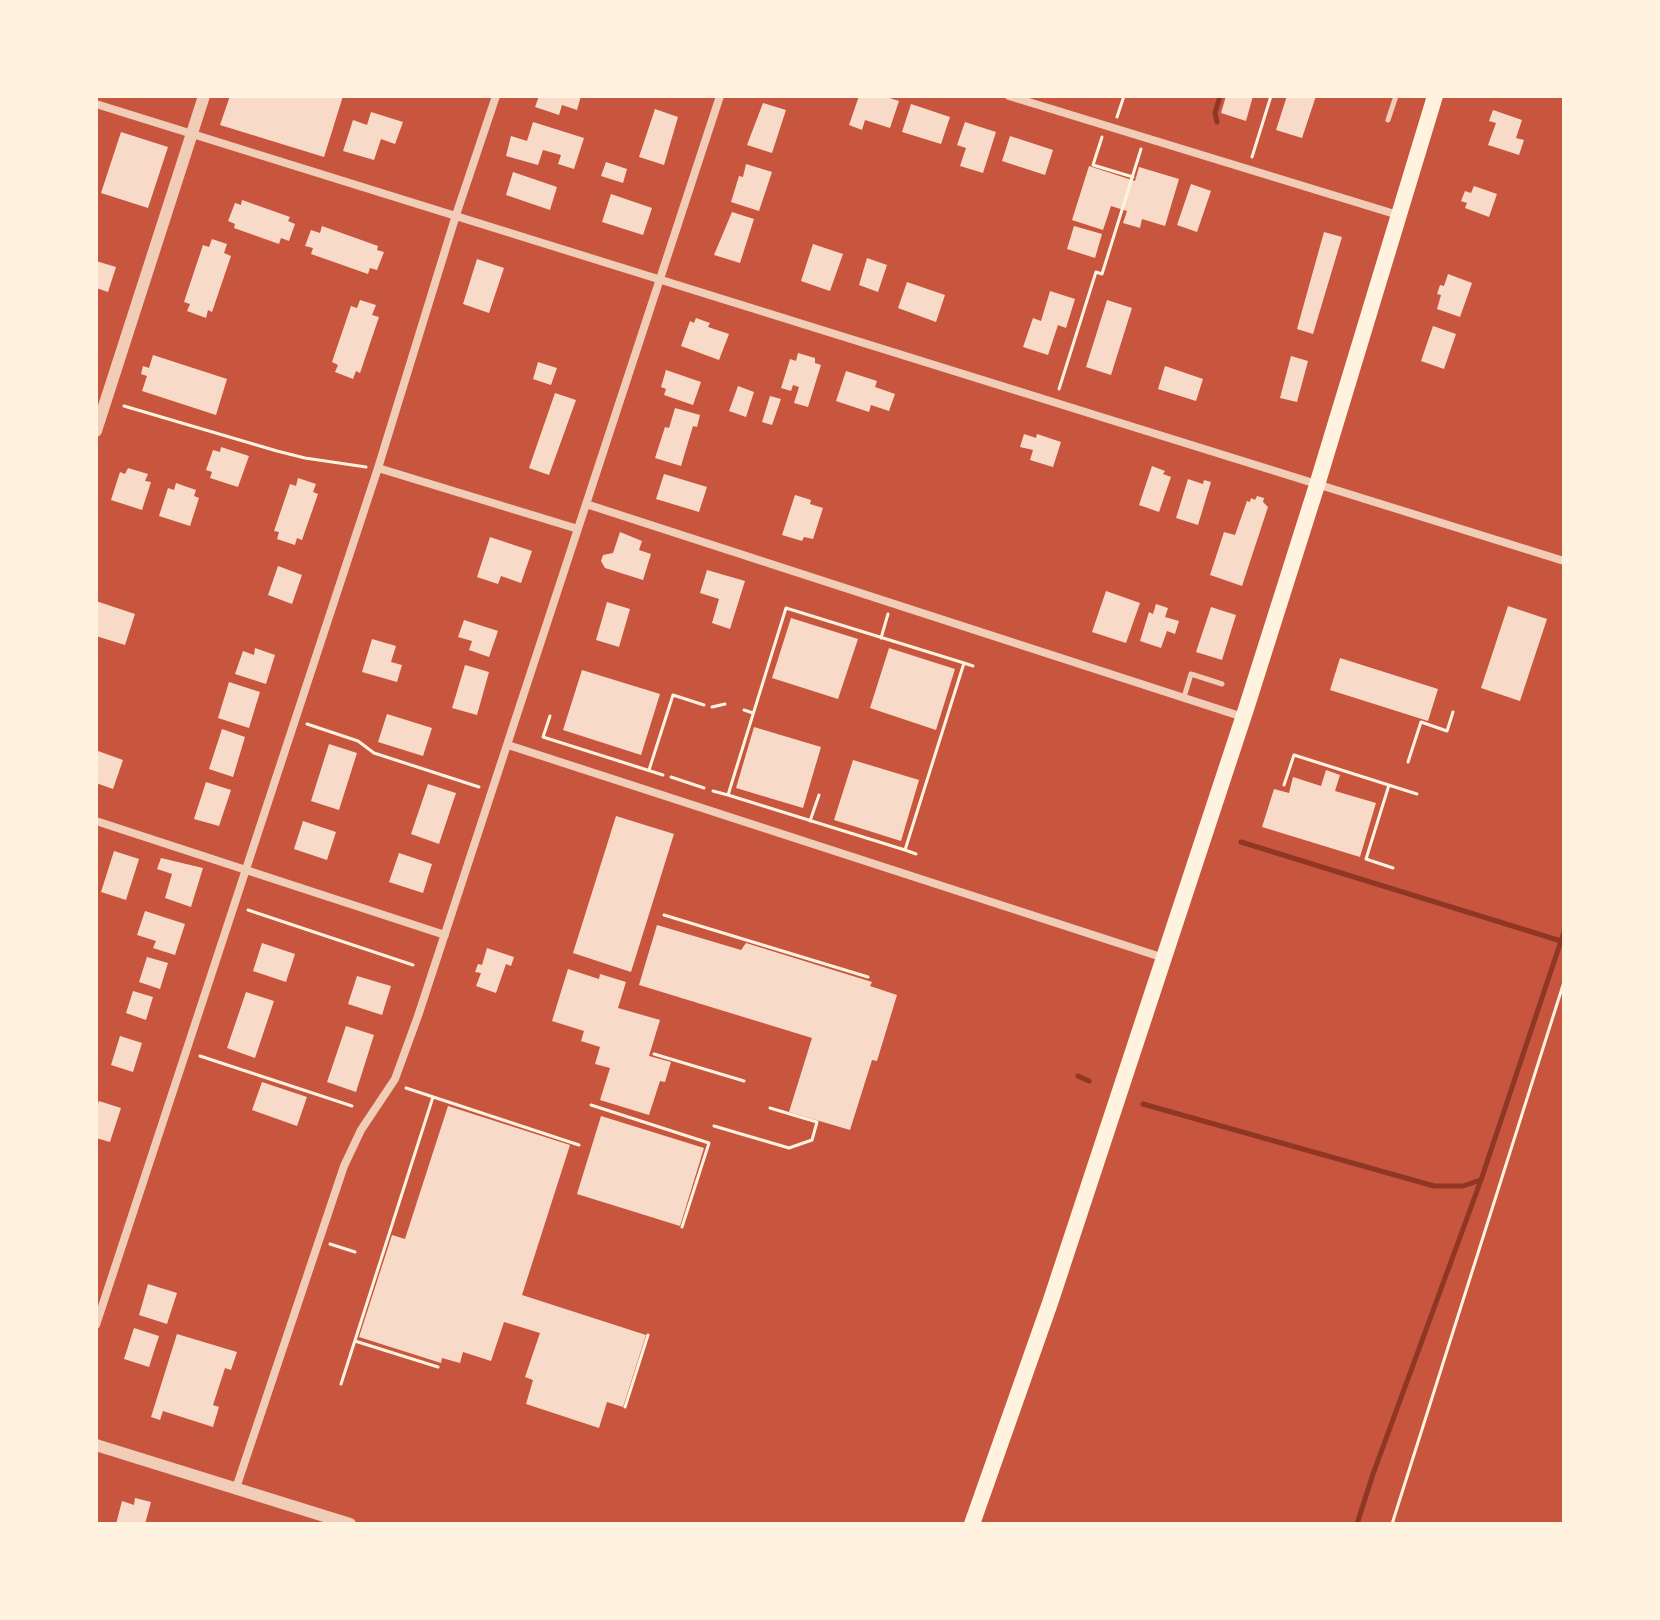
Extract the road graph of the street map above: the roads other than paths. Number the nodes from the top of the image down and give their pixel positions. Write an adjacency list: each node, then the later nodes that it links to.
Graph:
1 (204, 96): 9 (street)
2 (496, 96): 10 (street)
3 (720, 96): 12 (street)
4 (1009, 96): 11 (street)
5 (1396, 96): 8 (lane)
6 (1435, 96): 11 (main road)
7 (96, 104): 9 (street)
8 (1388, 120)
9 (193, 132): 10 (street); 13 (street)
10 (456, 215): 12 (street); 15 (street)
11 (1398, 215): 16 (main road)
12 (659, 279): 16 (street); 17 (street)
13 (101, 397): 14 (street)
14 (96, 431)
15 (378, 468): 18 (street); 25 (street)
16 (1317, 485): 19 (street); 22 (main road)
17 (586, 504): 18 (street); 21 (street)
18 (578, 529): 23 (street)
19 (1564, 561)
20 (1222, 684): 21 (lane)
21 (1183, 698): 22 (street)
22 (1243, 717): 27 (main road)
23 (508, 745): 26 (street); 27 (street)
24 (96, 821): 25 (street)
25 (245, 868): 26 (street); 28 (street)
26 (445, 935): 30 (street)
27 (1164, 958): 32 (main road)
28 (96, 1325)
29 (96, 1445): 30 (street)
30 (236, 1488): 31 (street)
31 (350, 1524)
32 (972, 1524)

